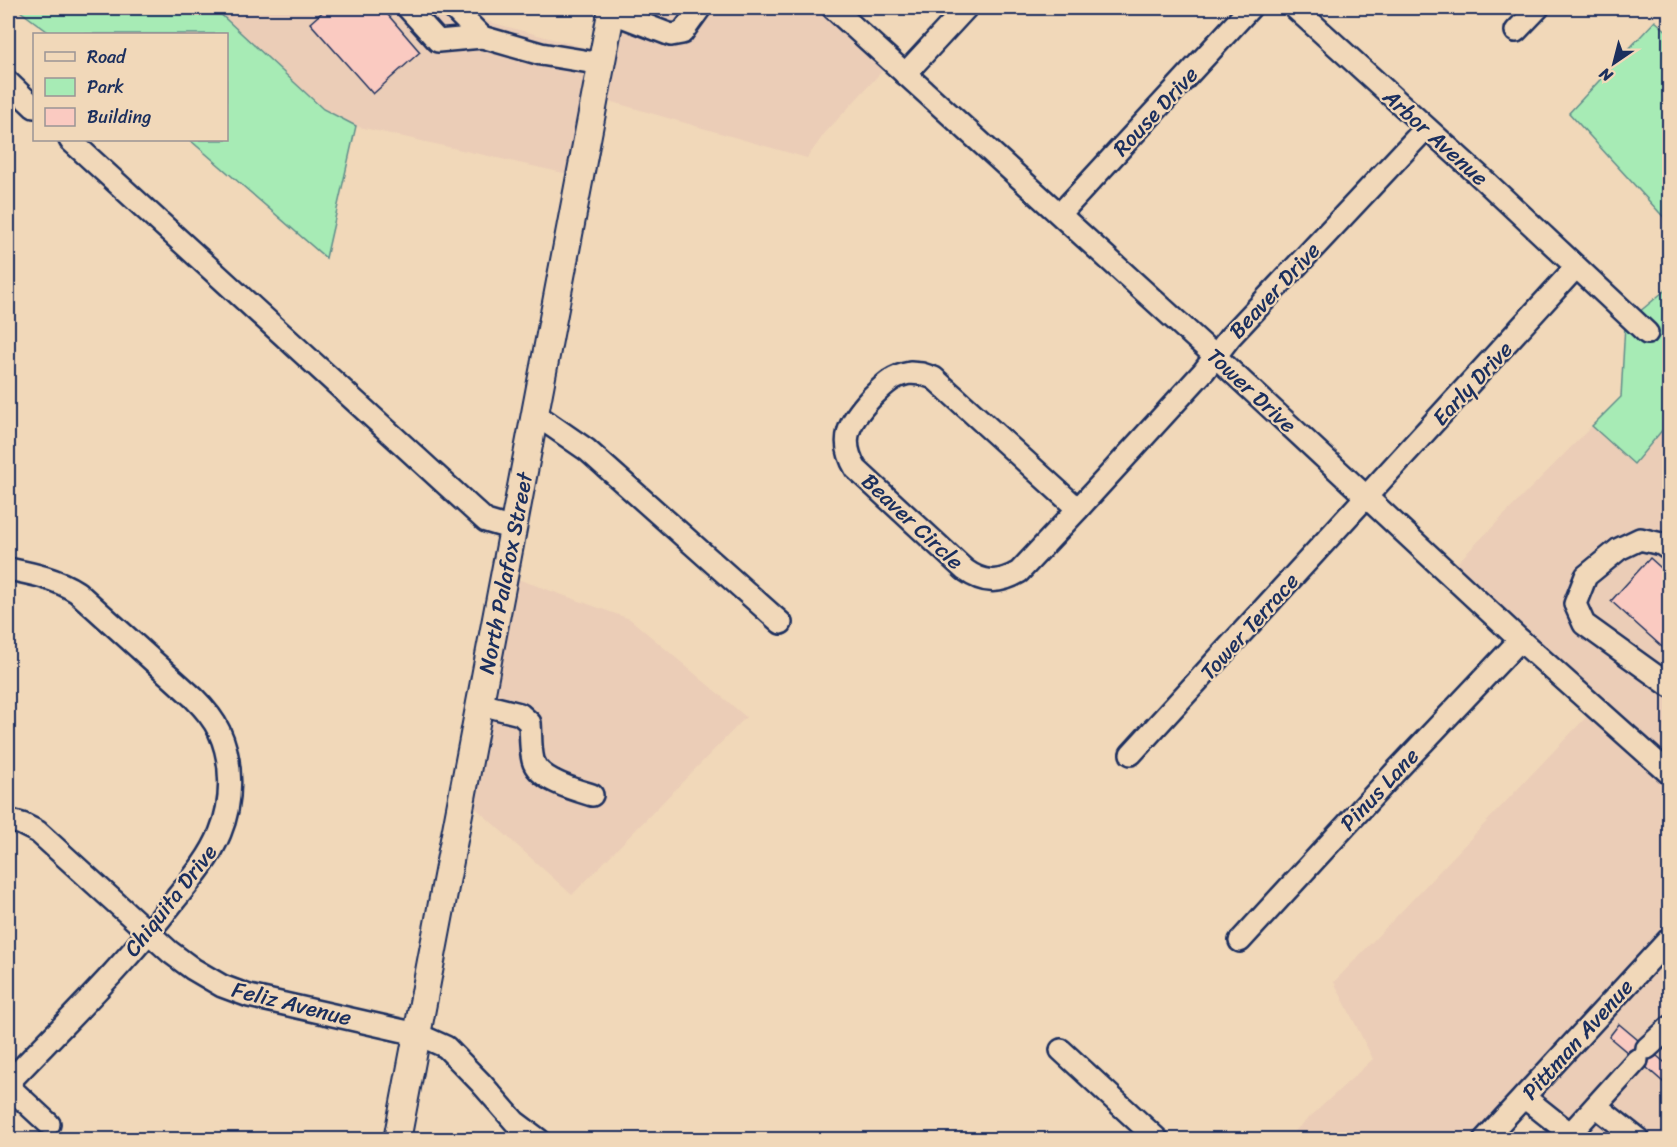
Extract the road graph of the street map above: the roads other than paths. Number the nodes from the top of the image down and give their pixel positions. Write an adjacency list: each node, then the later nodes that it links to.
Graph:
1 (408, 8): 11 (street)
2 (453, 8): 11 (street)
3 (700, 8): 9 (street)
4 (834, 8): 13 (street, Tower Drive)
5 (966, 8): 13 (street)
6 (1250, 8): 18 (street, Rouse Drive)
7 (1295, 8): 16 (street, Arbor Avenue)
8 (1538, 8): 10 (street)
9 (612, 10): 12 (main road, North Palafox Street)
10 (1516, 31)
11 (483, 38): 12 (street)
12 (602, 64): 22 (main road, North Palafox Street)
13 (905, 74): 18 (street, Tower Drive)
14 (8, 82): 15 (street)
15 (33, 106)
16 (1426, 128): 19 (street, Arbor Avenue); 21 (street, Beaver Drive)
17 (71, 141): 25 (street)
18 (1060, 214): 21 (street, Tower Drive)
19 (1576, 267): 20 (street, Arbor Avenue); 23 (street, Early Drive)
20 (1647, 333)
21 (1215, 356): 23 (street, Tower Drive); 24 (street, Beaver Drive)
22 (535, 414): 25 (main road, North Palafox Street); 28 (street)
23 (1367, 497): 29 (street, Tower Drive); 32 (street, Tower Terrace)
24 (1078, 509): 24 (street, Beaver Circle)
25 (513, 529): 31 (main road, North Palafox Street)
26 (1670, 550): 30 (street)
27 (8, 569): 36 (street, Chiquita Drive)
28 (781, 623)
29 (1520, 640): 33 (street, Tower Drive); 38 (street, Pinus Lane)
30 (1670, 686)
31 (480, 704): 34 (street); 40 (main road, North Palafox Street)
32 (1131, 754)
33 (1670, 774)
34 (592, 795)
35 (8, 820): 36 (street, Feliz Avenue)
36 (149, 933): 40 (street, Feliz Avenue); 42 (street, Chiquita Drive)
37 (1670, 938): 43 (street, Pittman Avenue)
38 (1240, 941)
39 (1669, 1030): 44 (street)
40 (417, 1034): 48 (main road, North Palafox Street); 49 (street, Feliz Avenue)
41 (1061, 1050): 50 (street)
42 (8, 1085): 45 (street)
43 (1524, 1097): 46 (street); 51 (street, Pittman Avenue)
44 (1596, 1106): 46 (street); 47 (street)
45 (50, 1124)
46 (1574, 1137)
47 (1635, 1138)
48 (397, 1140)
49 (539, 1140)
50 (1158, 1140)
51 (1484, 1140)

